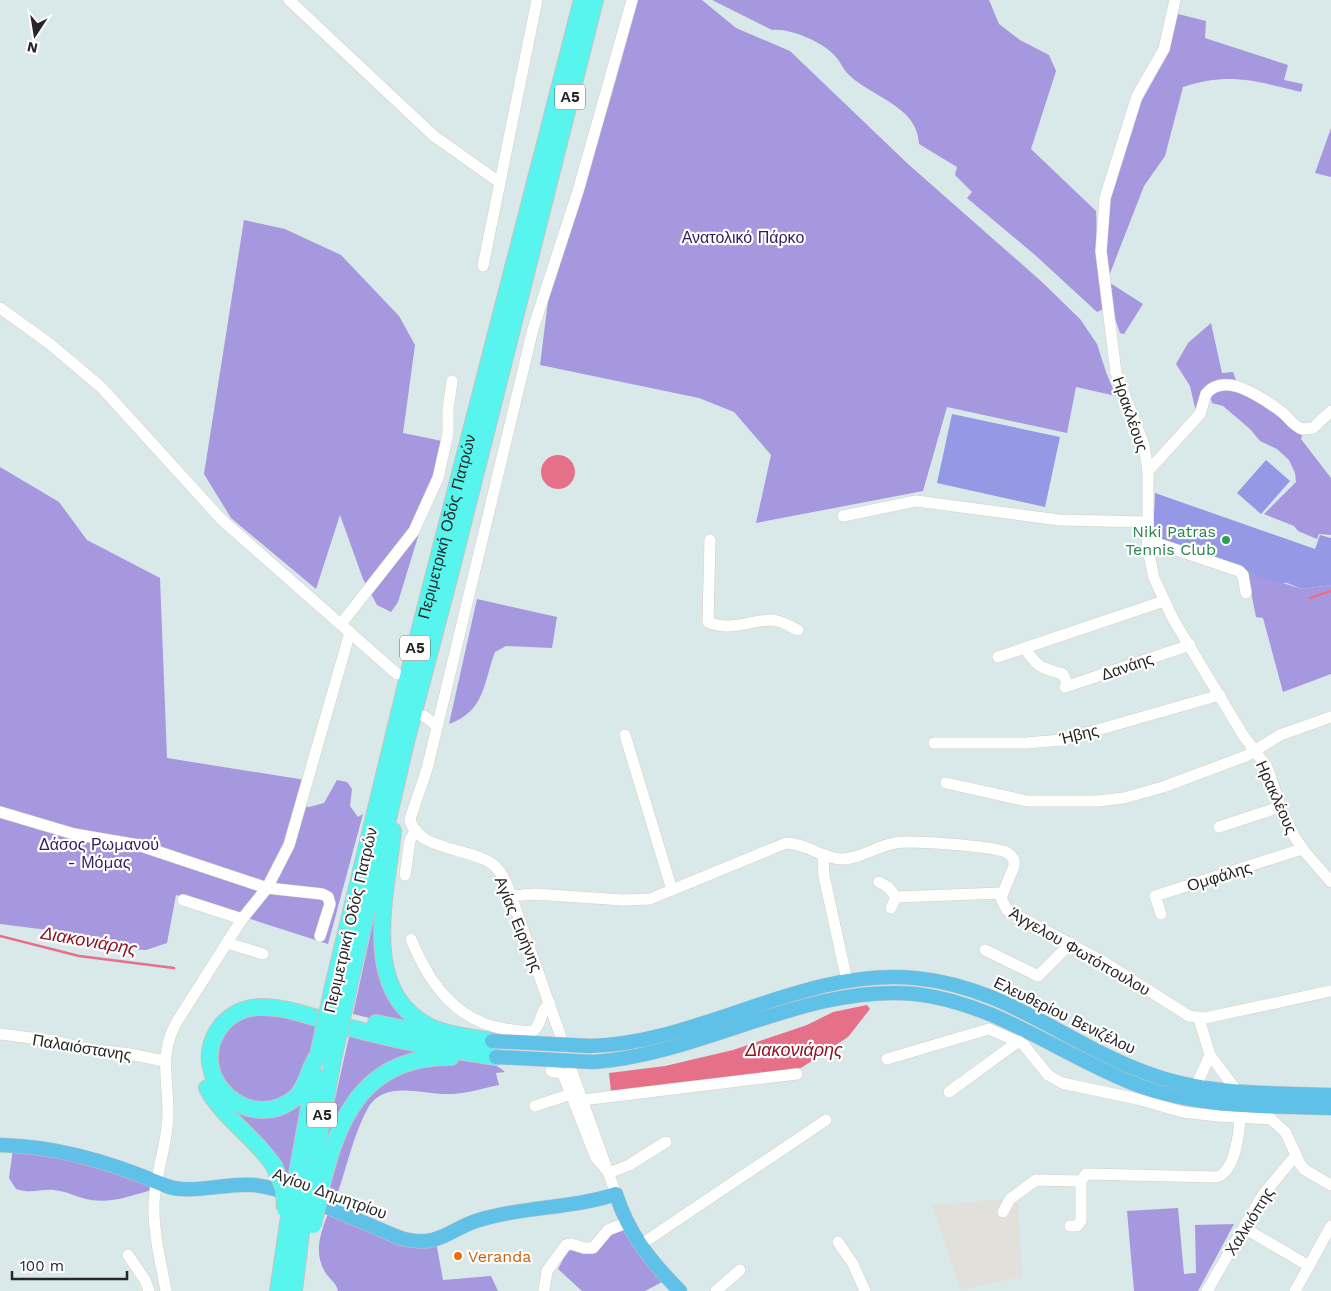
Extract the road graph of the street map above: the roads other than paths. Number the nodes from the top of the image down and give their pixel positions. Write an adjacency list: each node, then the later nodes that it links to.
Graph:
1 (289, 0): 7 (street)
2 (537, 0): 7 (street)
3 (582, 0): 58 (highway, Περιμετρική Οδός Πατρών / Α5)
4 (595, 0): 17 (highway, Περιμετρική Οδός Πατρών / Α5)
5 (632, 0): 29 (street)
6 (1175, 0): 12 (street, Ηρακλέους)
7 (499, 182): 8 (street)
8 (482, 266)
9 (0, 308): 20 (street)
10 (452, 382): 20 (street)
11 (1331, 411): 12 (street)
12 (1148, 471): 14 (street, Ηρακλέους)
13 (843, 516): 14 (street)
14 (1148, 522): 16 (street, Ηρακλέους)
15 (710, 540): 21 (street)
16 (1148, 540): 18 (street); 19 (street, Ηρακλέους)
17 (451, 571): 58 (highway, Περιμετρική Οδός Πατρών / Α5); 65 (highway)
18 (1246, 593)
19 (1164, 601): 22 (street, Ηρακλέους); 23 (street)
20 (345, 628): 25 (street); 43 (street)
21 (798, 630)
22 (1190, 645): 23 (street, Δανάης); 26 (street, Ηρακλέους)
23 (1025, 648): 24 (street)
24 (998, 657)
25 (397, 674)
26 (1220, 696): 31 (street, Ήβης); 32 (street, Ηρακλέους)
27 (424, 716): 29 (street)
28 (1331, 717): 32 (street)
29 (437, 726): 37 (street)
30 (625, 735): 44 (street)
31 (934, 743)
32 (1256, 751): 33 (street); 34 (street, Ηρακλέους)
33 (946, 783)
34 (1280, 806): 36 (street); 38 (street, Ηρακλέους)
35 (0, 812): 43 (street)
36 (1219, 827)
37 (416, 830): 41 (street); 46 (street, Αγίας Ειρήνης)
38 (1302, 849): 40 (street, Ηρακλέους); 50 (street, Ομφάλης)
39 (823, 855): 44 (street, Άγγελου Φωτόπουλου); 45 (street, Άγγελου Φωτόπουλου); 59 (street)
40 (1328, 874)
41 (405, 875)
42 (879, 882): 47 (street)
43 (267, 888): 51 (street); 52 (street)
44 (672, 890): 46 (street, Άγγελου Φωτόπουλου)
45 (1002, 893): 47 (street); 55 (street, Άγγελου Φωτόπουλου)
46 (512, 896): 61 (street, Αγίας Ειρήνης)
47 (896, 896): 49 (street)
48 (183, 900): 51 (street)
49 (891, 908)
50 (1161, 914)
51 (242, 919): 54 (street)
52 (320, 936)
53 (412, 939): 61 (street)
54 (227, 943): 57 (street); 71 (street)
55 (1071, 943): 56 (street); 62 (street, Άγγελου Φωτόπουλου)
56 (985, 950)
57 (263, 954)
58 (342, 980): 69 (highway, Περιμετρική Οδός Πατρών / Α5, bridge)
59 (847, 981): 65 (main road, Ελευθερίου Βενιζέλου, bridge); 75 (main road, Ελευθερίου Βενιζέλου)
60 (1331, 992): 62 (street)
61 (550, 1004): 64 (street, Αγίας Ειρήνης)
62 (1199, 1019): 67 (street)
63 (0, 1034): 71 (street, Παλαιόστανης)
64 (561, 1037)
65 (492, 1041): 96 (highway, bridge)
66 (1019, 1041): 70 (street); 77 (street); 84 (street)
67 (1210, 1055): 75 (street); 76 (street)
68 (496, 1057): 69 (highway); 83 (main road, Ελευθερίου Βενιζέλου, bridge); 90 (highway)
69 (326, 1058): 90 (highway, Περιμετρική Οδός Πατρών / Α5); 96 (highway, Περιμετρική Οδός Πατρών / Α5, bridge)
70 (887, 1059)
71 (164, 1061): 92 (street)
72 (571, 1069): 80 (street)
73 (551, 1071): 78 (street)
74 (798, 1074): 80 (street)
75 (1196, 1086): 76 (main road, Ελευθερίου Βενιζέλου)
76 (1237, 1091): 79 (main road, Ελευθερίου Βενιζέλου)
77 (949, 1092)
78 (571, 1094): 81 (street); 89 (street)
79 (1331, 1095)
80 (582, 1100): 89 (street)
81 (535, 1106)
82 (1331, 1108): 83 (main road, Ελευθερίου Βενιζέλου)
83 (1269, 1112): 84 (street); 88 (street)
84 (1240, 1118): 91 (street)
85 (826, 1120): 102 (street)
86 (666, 1142): 89 (street)
87 (0, 1145): 92 (main road, Αγίου Δημητρίου)
88 (1296, 1155): 93 (street); 100 (street, Χαλκιόπης)
89 (609, 1173): 94 (street)
90 (318, 1175): 96 (highway, Περιμετρική Οδός Πατρών / Α5, bridge)
91 (1081, 1180): 95 (street); 98 (street)
92 (158, 1181): 94 (main road, Αγίου Δημητρίου); 107 (street)
93 (1331, 1185)
94 (616, 1194): 97 (main road)
95 (1002, 1212)
96 (297, 1220): 108 (highway); 109 (highway, Περιμετρική Οδός Πατρών / Α5); 110 (highway)
97 (626, 1223): 102 (main road); 111 (street)
98 (1070, 1226)
99 (1331, 1226): 104 (street)
100 (1244, 1228): 104 (street); 115 (street, Χαλκιόπης)
101 (838, 1242): 114 (street)
102 (640, 1245): 112 (main road)
103 (128, 1255): 106 (street)
104 (1309, 1266): 116 (street)
105 (740, 1270): 113 (street)
106 (149, 1291)
107 (166, 1291)
108 (278, 1291)
109 (294, 1291)
110 (299, 1291)
111 (544, 1291)
112 (680, 1291)
113 (716, 1291)
114 (865, 1291)
115 (1206, 1291)
116 (1295, 1291)

